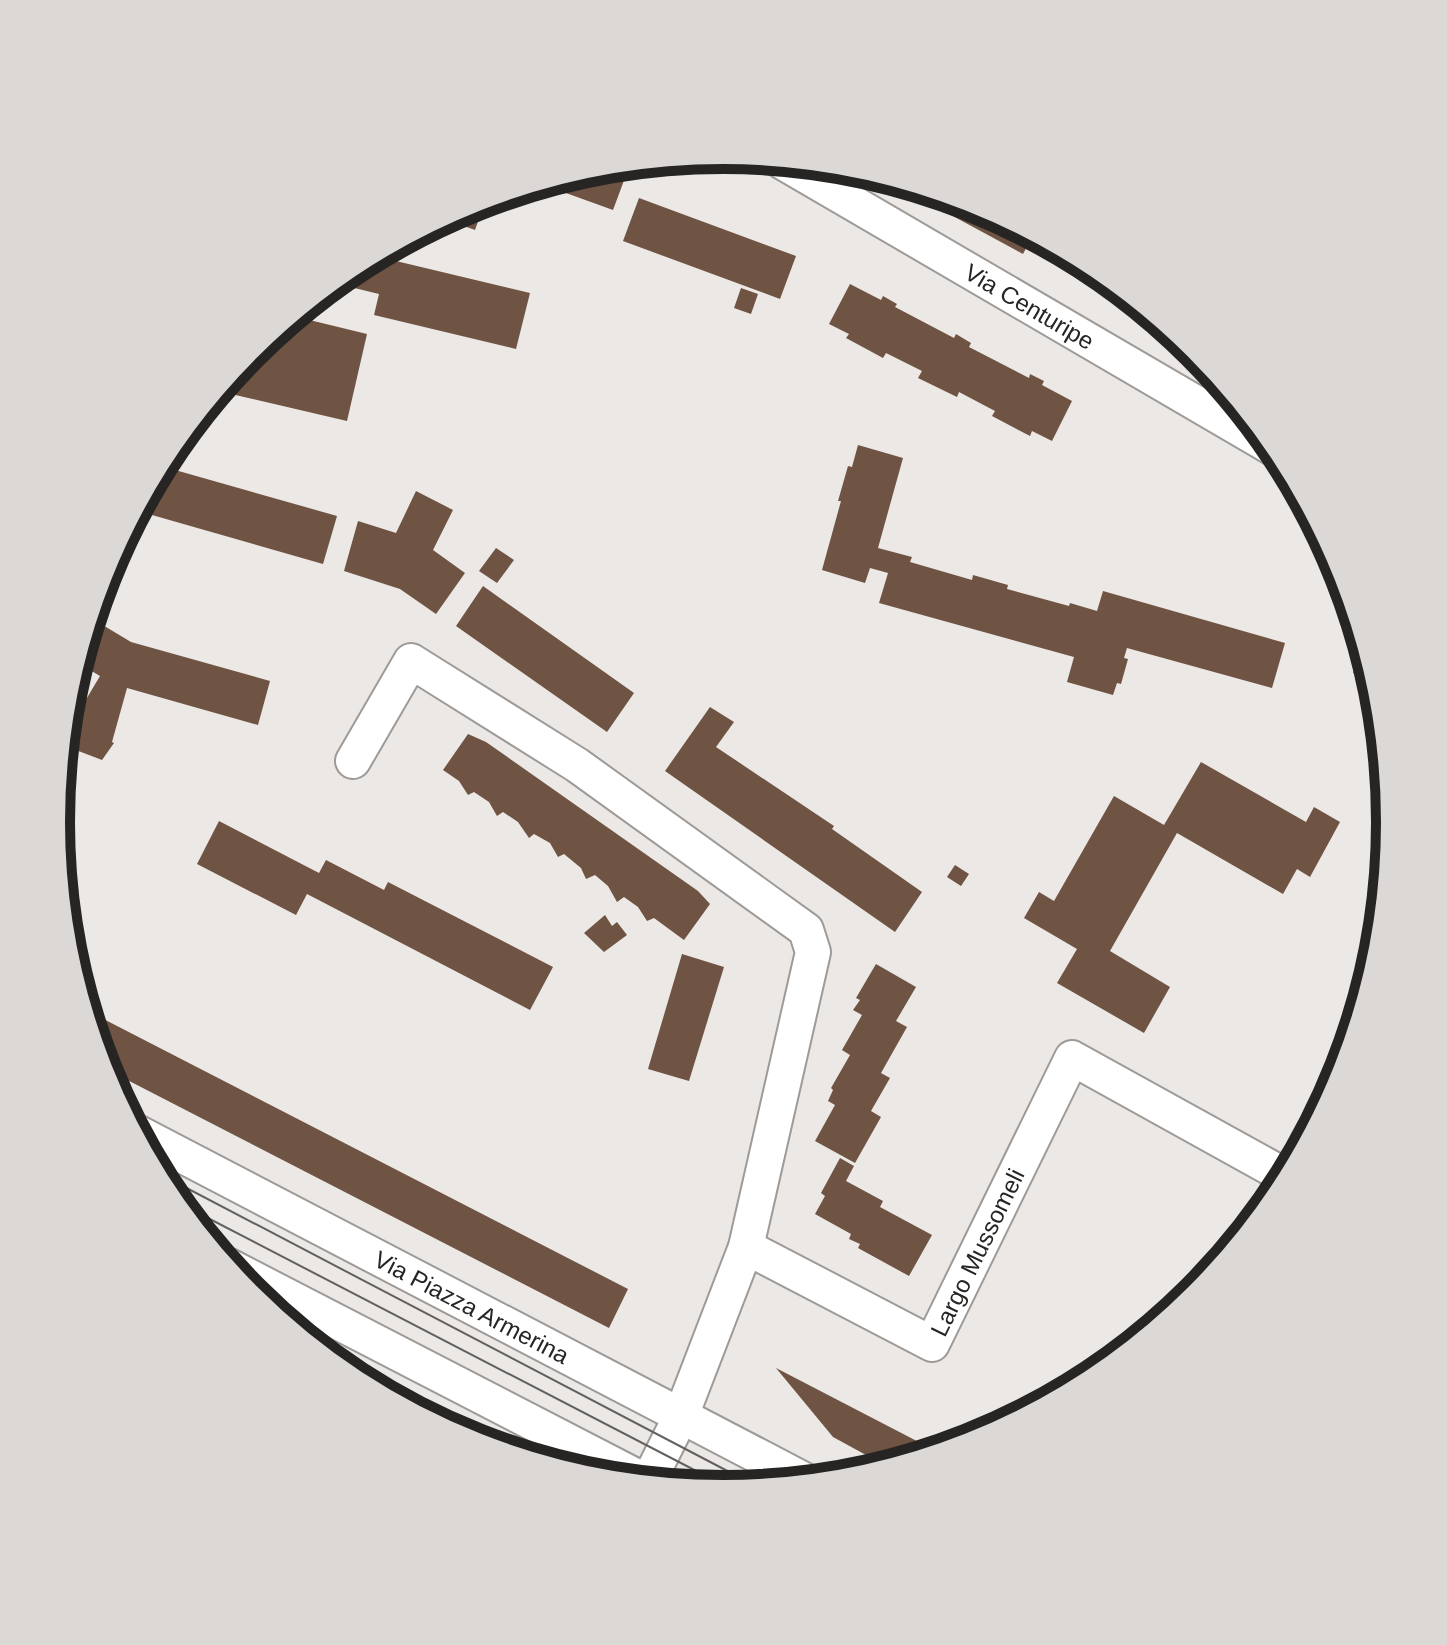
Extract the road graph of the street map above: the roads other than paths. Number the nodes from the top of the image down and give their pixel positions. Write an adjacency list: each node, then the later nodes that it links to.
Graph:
1 (804, 174): 2 (street, Via Centuripe)
2 (1248, 434)
3 (353, 761): 6 (street)
4 (153, 1140): 8 (street, Via Piazza Armerina)
5 (1276, 1171): 6 (street, Largo Mussomeli)
6 (746, 1247): 8 (street)
7 (257, 1280): 9 (street)
8 (681, 1416): 10 (street); 11 (street, Via Piazza Armerina)
9 (618, 1467)
10 (653, 1472)
11 (789, 1472)

